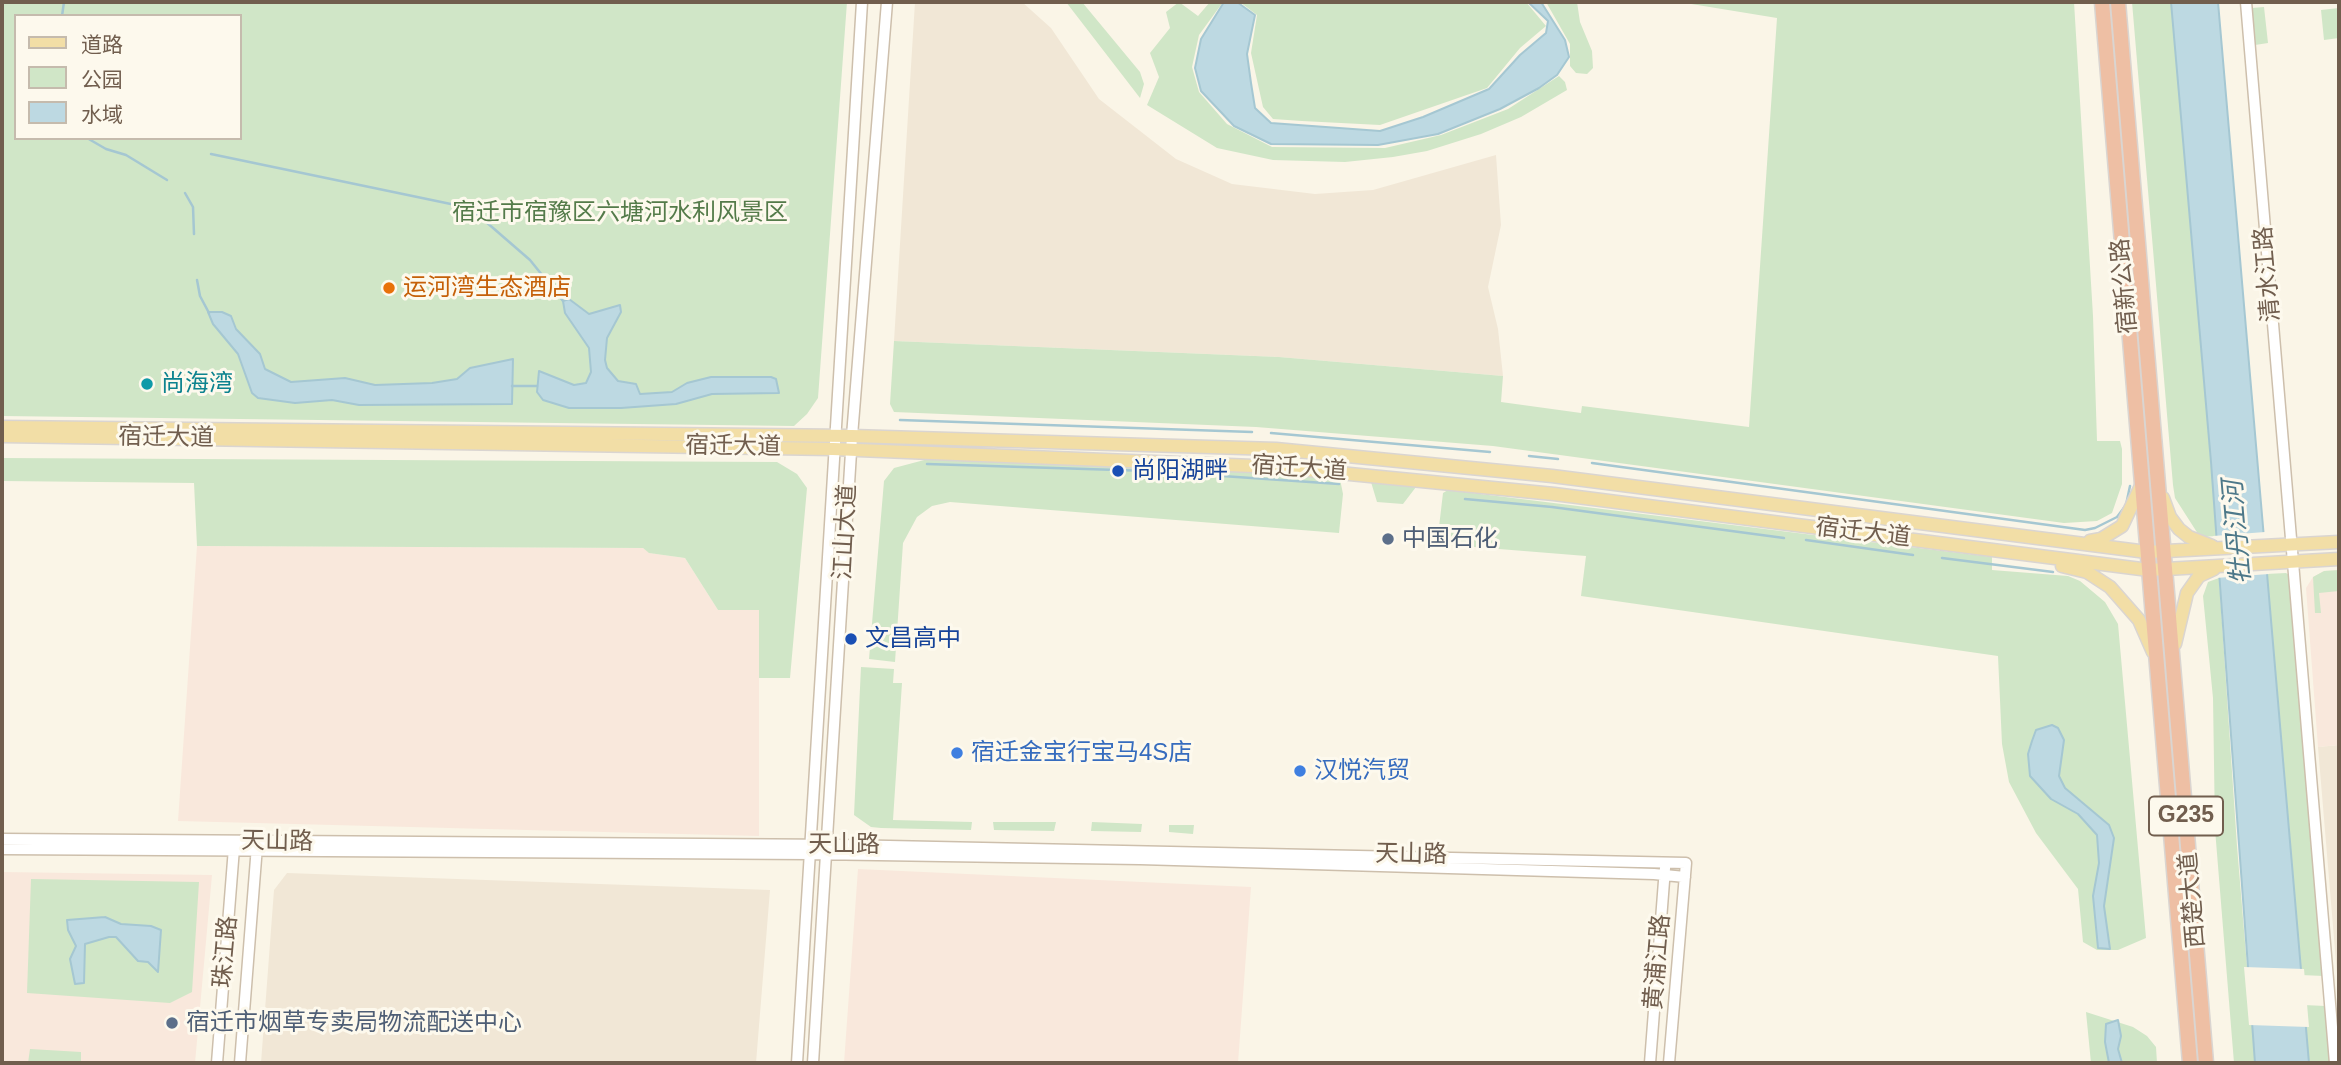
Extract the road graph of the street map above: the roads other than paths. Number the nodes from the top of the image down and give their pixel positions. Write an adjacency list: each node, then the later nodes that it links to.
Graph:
1 (862, 2): 9 (street, 江山大道)
2 (887, 2): 8 (street, 江山大道)
3 (2102, 2): 11 (highway, 宿新公路)
4 (2118, 2): 12 (highway, 宿新公路)
5 (2246, 2): 15 (street, 清水江路)
6 (2, 426): 9 (main road, 宿迁大道)
7 (2, 436): 9 (main road, 宿迁大道)
8 (852, 436): 9 (main road, 宿迁大道); 10 (street, 江山大道); 13 (main road, 宿迁大道)
9 (833, 443): 10 (main road, 宿迁大道); 31 (street, 江山大道)
10 (851, 450): 19 (main road, 宿迁大道); 32 (street, 江山大道)
11 (2142, 483): 13 (main road); 18 (highway, 宿新公路)
12 (2159, 486): 16 (main road); 17 (highway, 宿新公路)
13 (2075, 542): 18 (main road, 宿迁大道)
14 (2339, 542): 15 (main road, 宿迁大道)
15 (2287, 546): 16 (main road, 宿迁大道); 21 (street, 清水江路)
16 (2236, 549): 17 (main road, 宿迁大道)
17 (2165, 551): 18 (main road, 宿迁大道); 23 (highway, 宿新公路)
18 (2147, 552): 24 (highway, 宿新公路)
19 (2015, 553): 24 (main road, 宿迁大道); 26 (main road)
20 (2339, 559): 21 (main road, 宿迁大道)
21 (2288, 562): 22 (main road, 宿迁大道); 37 (street)
22 (2223, 567): 23 (main road, 宿迁大道); 25 (main road)
23 (2166, 569): 24 (main road, 宿迁大道); 25 (highway, 西楚大道 / G235)
24 (2148, 570): 26 (highway, 西楚大道 / G235)
25 (2173, 654): 46 (highway, 西楚大道 / G235)
26 (2156, 658): 45 (highway, 西楚大道 / G235)
27 (2, 839): 28 (street, 天山路)
28 (234, 847): 29 (street, 天山路); 30 (street, 天山路); 39 (street, 珠江路)
29 (257, 847): 31 (street, 天山路); 40 (street, 珠江路)
30 (2, 849)
31 (812, 849): 32 (street, 天山路); 41 (street, 江山大道)
32 (829, 849): 33 (street, 天山路); 35 (street, 天山路); 42 (street, 江山大道)
33 (1666, 861): 34 (street, 天山路); 35 (street, 黄浦江路)
34 (1686, 863): 36 (street, 黄浦江路)
35 (1665, 874): 36 (street, 天山路); 43 (street, 黄浦江路)
36 (1685, 877): 44 (street, 黄浦江路)
37 (2333, 986): 38 (street)
38 (2334, 1002): 47 (street)
39 (217, 1063)
40 (240, 1063)
41 (797, 1063)
42 (813, 1063)
43 (1650, 1063)
44 (1669, 1063)
45 (2190, 1063)
46 (2206, 1063)
47 (2335, 1063)

